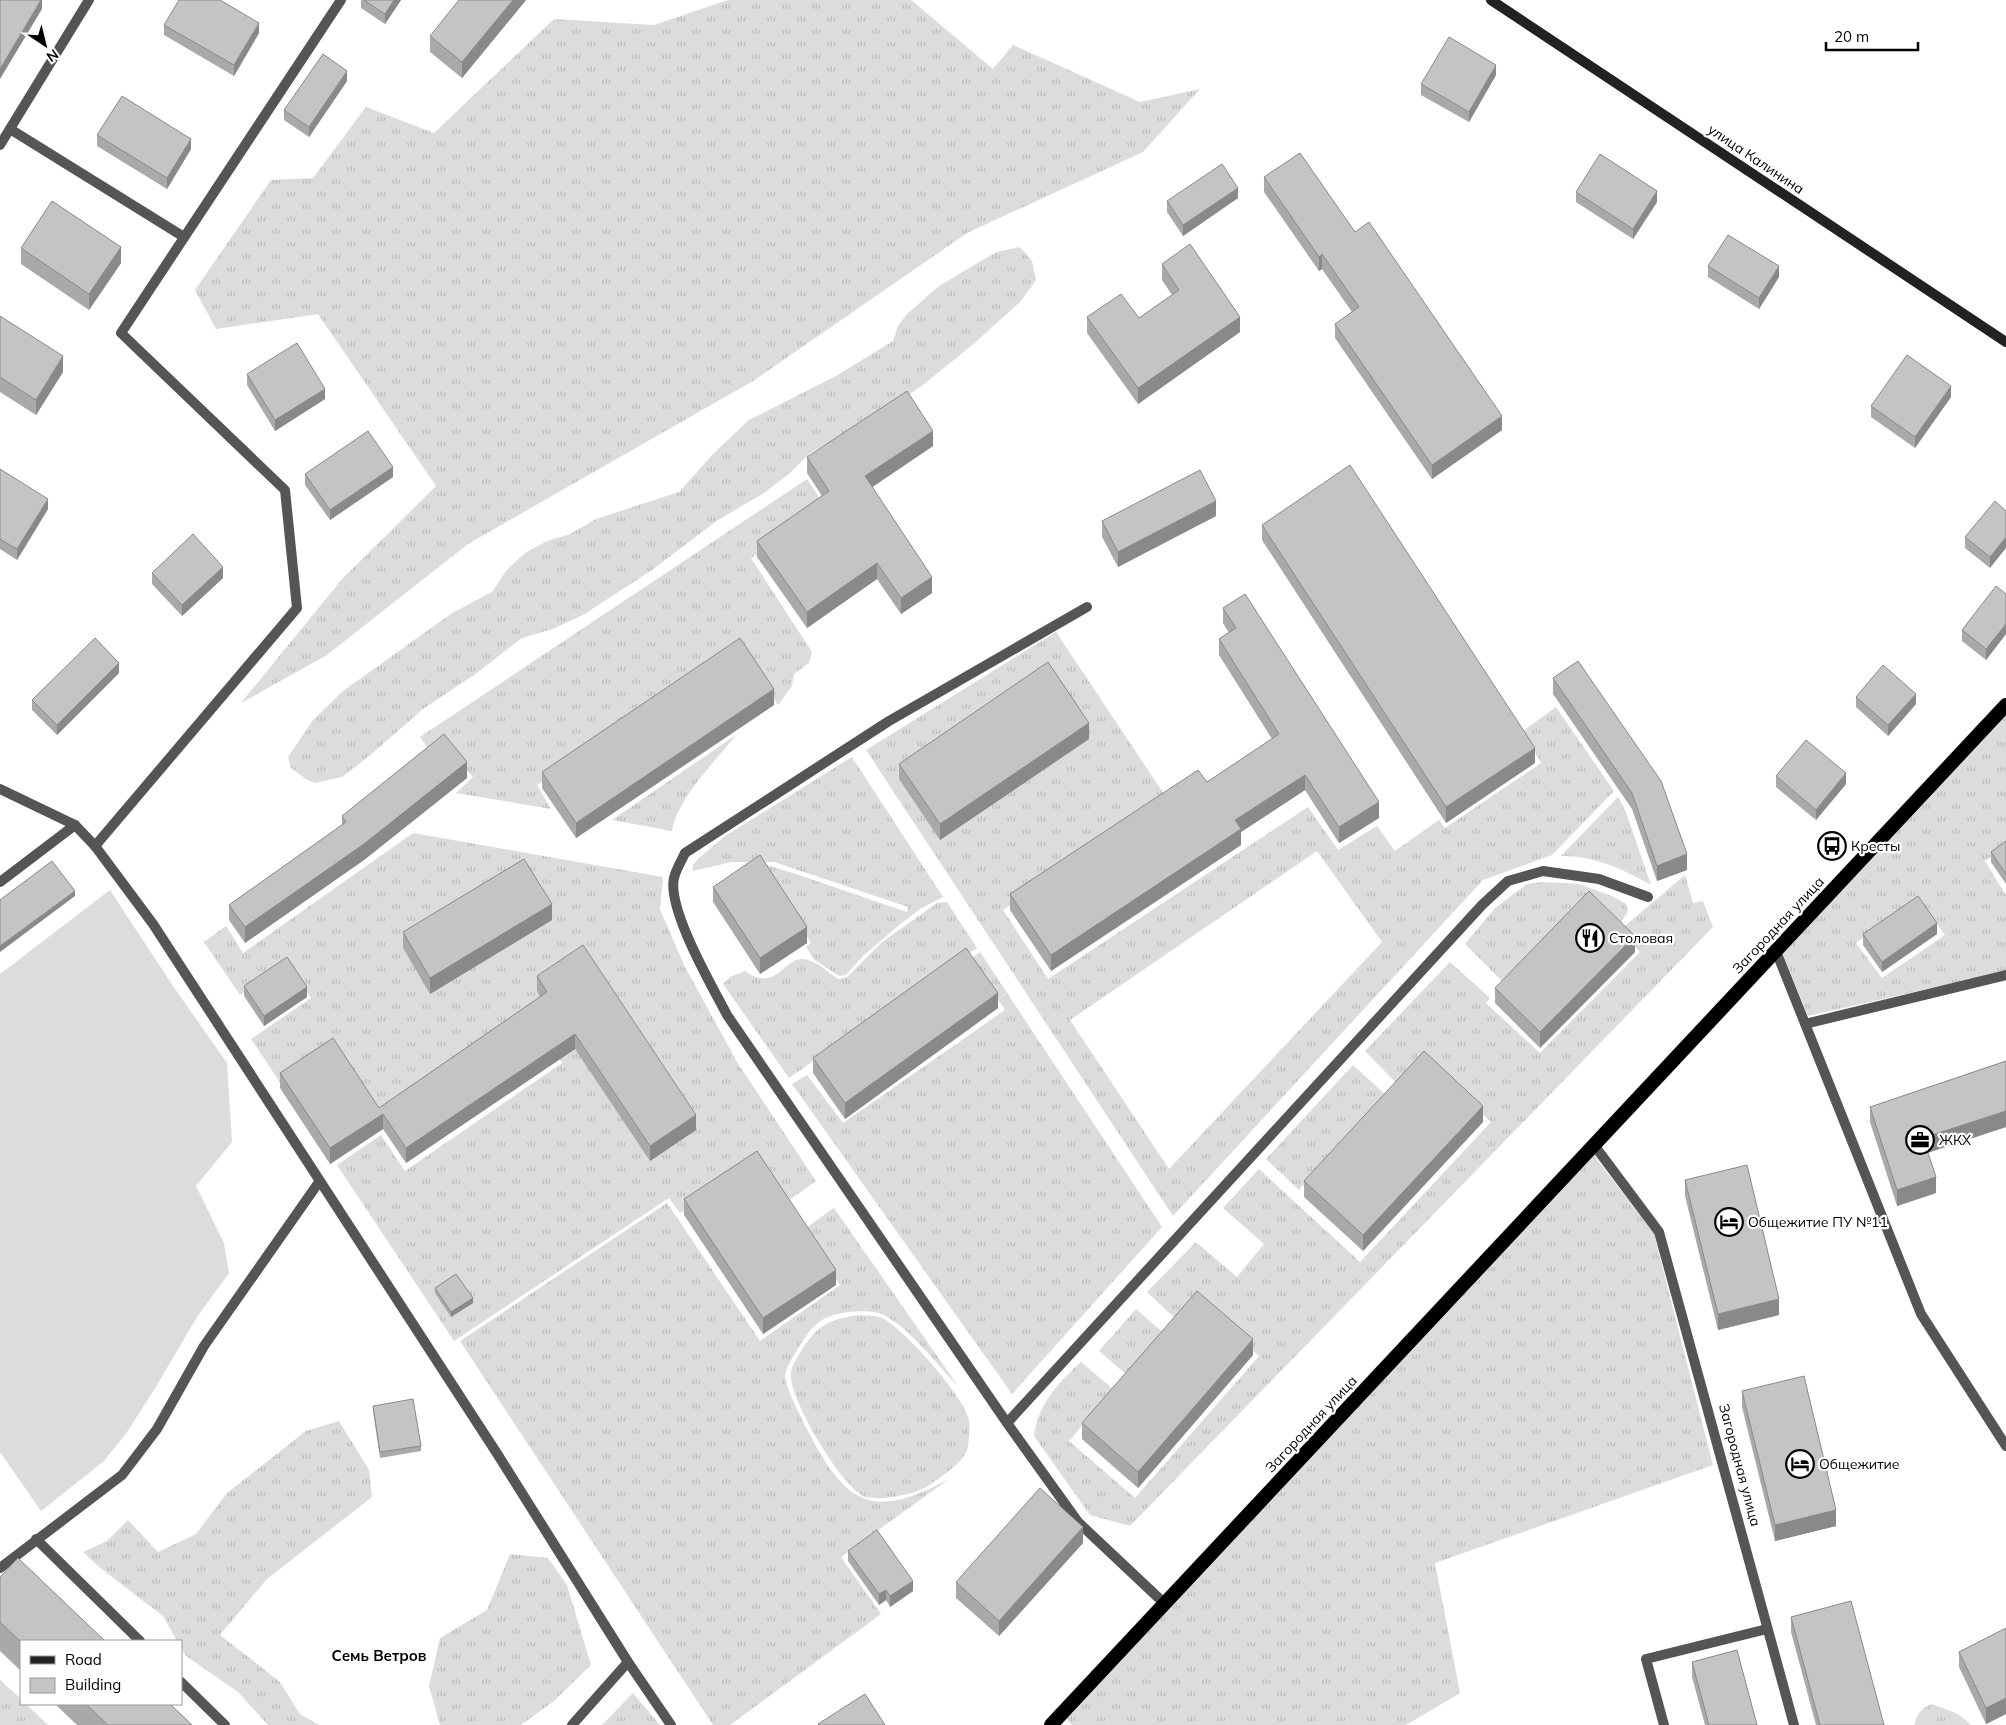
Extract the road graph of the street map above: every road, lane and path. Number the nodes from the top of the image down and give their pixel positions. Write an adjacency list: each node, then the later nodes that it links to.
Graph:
1 (89, 0): 4 (street)
2 (341, 0): 6 (street)
3 (1491, 0): 7 (main road, улица Калинина)
4 (10, 129): 5 (street); 6 (street)
5 (0, 145)
6 (184, 237): 12 (street)
7 (2006, 342)
8 (1087, 607): 20 (street)
9 (2006, 705): 15 (highway, Загородная улица)
10 (0, 789): 11 (street)
11 (75, 825): 12 (street); 13 (street)
12 (95, 846): 19 (street)
13 (0, 882)
14 (1648, 898): 20 (street)
15 (1776, 951): 17 (street); 18 (highway, Загородная улица)
16 (2006, 975): 17 (street)
17 (1805, 1024): 21 (street)
18 (1594, 1145): 24 (highway, Загородная улица); 25 (street, Загородная улица)
19 (319, 1182): 22 (street); 27 (street)
20 (1008, 1423): 24 (street)
21 (2006, 1446)
22 (36, 1539): 23 (street); 26 (street)
23 (0, 1568)
24 (1165, 1604): 32 (highway, Загородная улица)
25 (1767, 1629): 33 (street); 34 (street, Загородная улица)
26 (139, 1640)
27 (628, 1662): 30 (street); 31 (street)
28 (182, 1683): 29 (street)
29 (225, 1725)
30 (572, 1725)
31 (671, 1725)
32 (1051, 1725)
33 (1664, 1725)
34 (1794, 1725)

